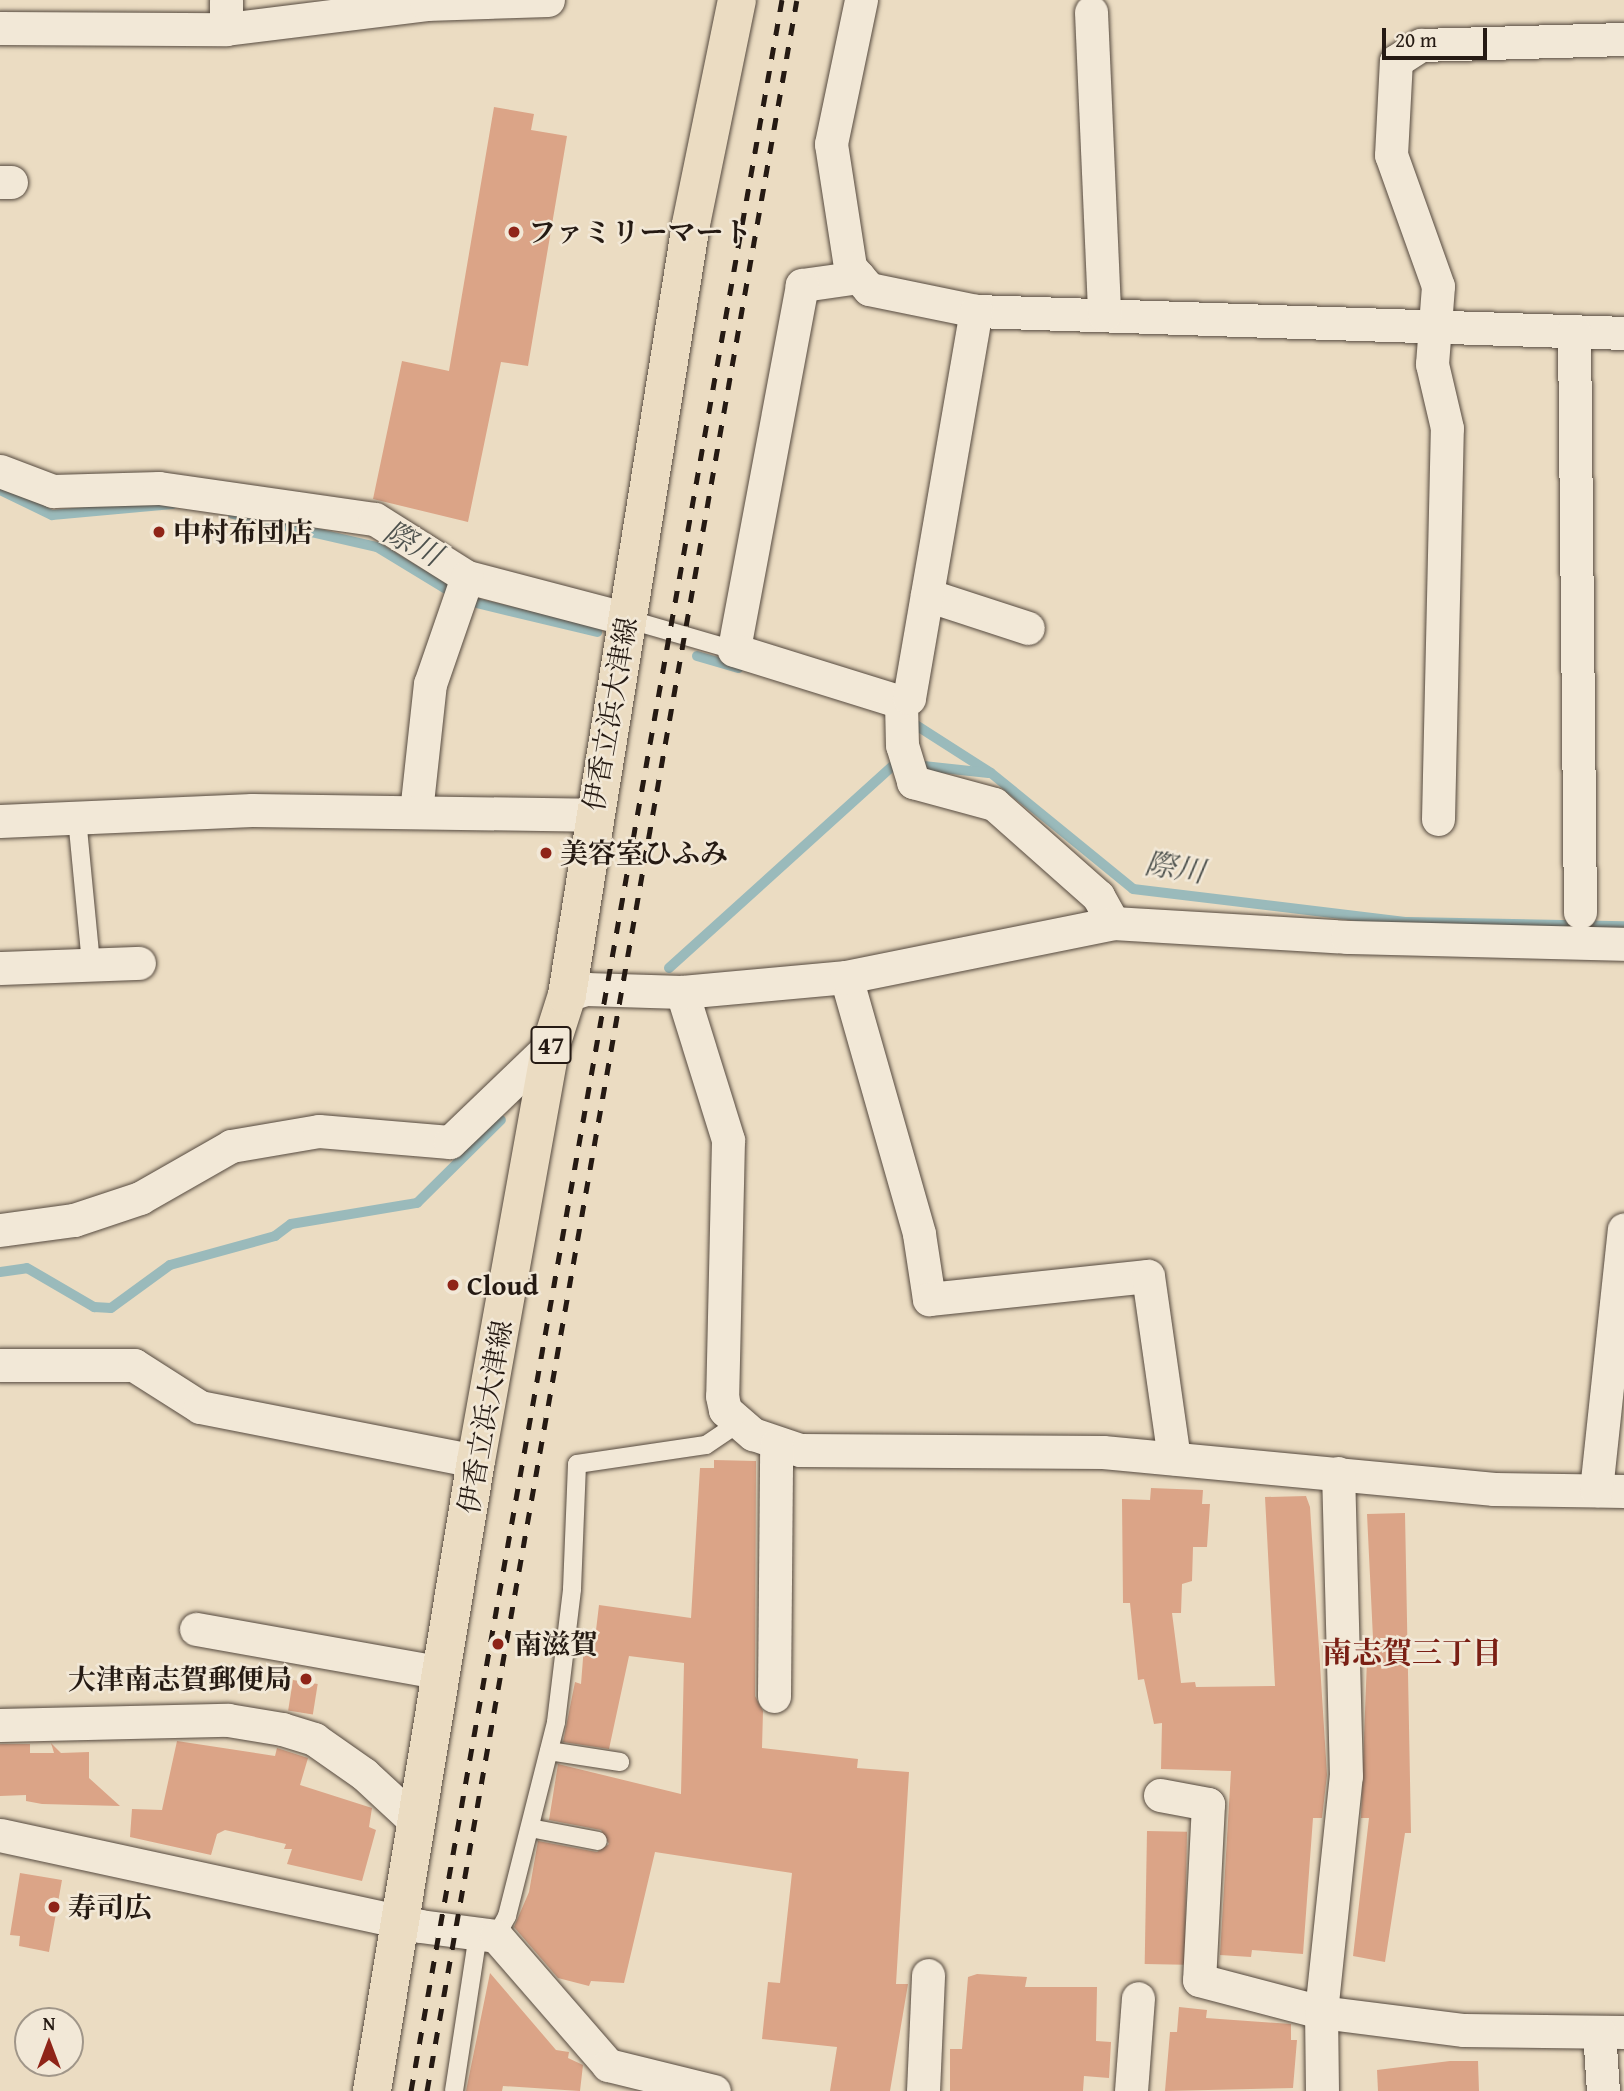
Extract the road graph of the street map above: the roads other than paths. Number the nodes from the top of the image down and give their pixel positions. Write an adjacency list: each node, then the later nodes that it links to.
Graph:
1 (548, 0): 4 (street)
2 (737, 0): 18 (main road, 伊香立浜大津線 / 47)
3 (861, 0): 9 (street)
4 (414, 3): 6 (street)
5 (1091, 12): 11 (street)
6 (226, 15): 7 (street)
7 (0, 28)
8 (1624, 40): 12 (street)
9 (859, 277): 10 (street); 20 (street)
10 (976, 311): 11 (street); 17 (street)
11 (1104, 316): 12 (street)
12 (1432, 327): 13 (street); 25 (street)
13 (1574, 331): 14 (street); 27 (street)
14 (1624, 333)
15 (0, 471): 16 (street)
16 (467, 578): 18 (street); 22 (street)
17 (927, 596): 19 (street); 21 (street)
18 (627, 619): 20 (lane); 23 (main road, 伊香立浜大津線 / 47)
19 (1028, 628)
20 (734, 650): 21 (street)
21 (901, 703): 28 (street)
22 (416, 812): 23 (street); 24 (street)
23 (592, 815): 35 (main road, 伊香立浜大津線 / 47)
24 (77, 818): 26 (street); 31 (lane)
25 (1438, 819)
26 (0, 821)
27 (1580, 912)
28 (1113, 923): 29 (street); 33 (street)
29 (1624, 944)
30 (139, 962): 31 (street)
31 (91, 964): 32 (street)
32 (0, 968)
33 (846, 976): 34 (street); 42 (street)
34 (682, 992): 35 (street); 40 (street)
35 (567, 995): 36 (main road, 伊香立浜大津線 / 47)
36 (551, 1045): 38 (street); 43 (main road, 伊香立浜大津線 / 47)
37 (1624, 1229): 45 (street)
38 (0, 1230)
39 (0, 1365): 43 (street)
40 (737, 1424): 41 (street); 50 (lane)
41 (776, 1445): 42 (street); 48 (street)
42 (1174, 1458): 44 (street)
43 (476, 1461): 47 (main road, 伊香立浜大津線 / 47)
44 (1338, 1474): 45 (street); 61 (street)
45 (1610, 1491)
46 (197, 1629): 47 (street)
47 (442, 1673): 53 (main road, 伊香立浜大津線 / 47)
48 (774, 1696)
49 (0, 1724): 53 (street)
50 (549, 1751): 51 (lane); 54 (lane)
51 (620, 1762)
52 (1160, 1795): 61 (street)
53 (417, 1823): 57 (main road, 伊香立浜大津線 / 47)
54 (530, 1828): 56 (lane); 58 (lane)
55 (0, 1835): 57 (street)
56 (598, 1841)
57 (401, 1919): 58 (street); 65 (main road, 伊香立浜大津線 / 47)
58 (487, 1935): 63 (street); 66 (lane)
59 (928, 1975): 67 (street)
60 (1138, 1998): 68 (street)
61 (1321, 2012): 62 (street); 69 (street)
62 (1611, 2032): 70 (street)
63 (603, 2078): 64 (street)
64 (707, 2090)
65 (372, 2091)
66 (454, 2091)
67 (923, 2091)
68 (1130, 2091)
69 (1322, 2091)
70 (1603, 2091)

